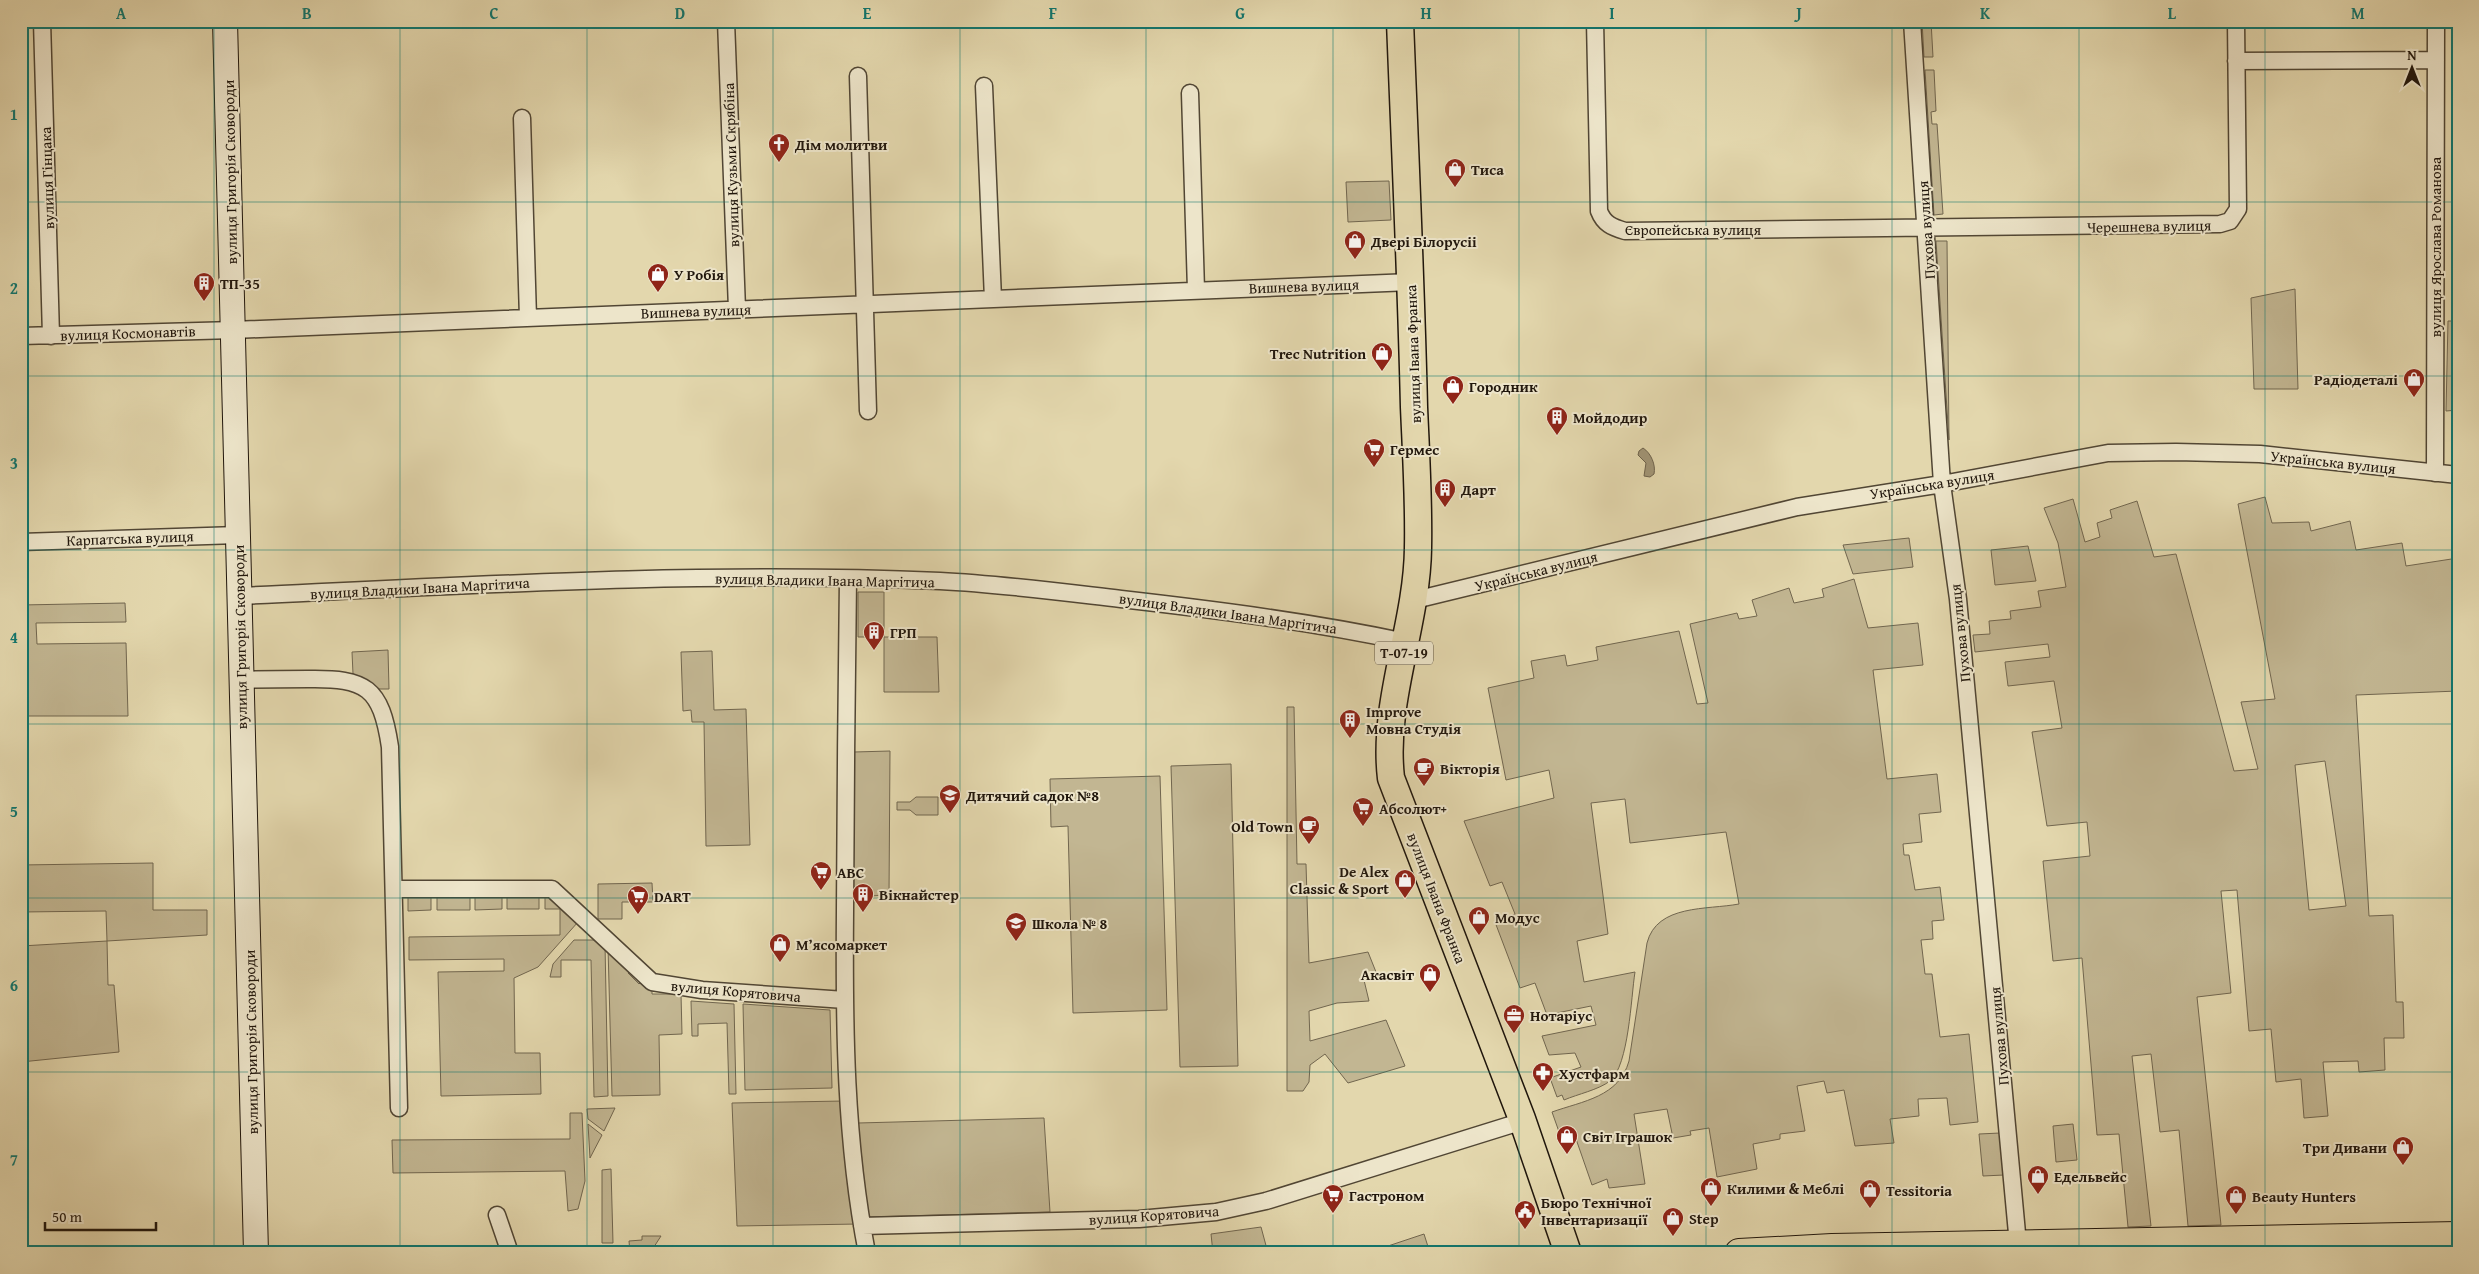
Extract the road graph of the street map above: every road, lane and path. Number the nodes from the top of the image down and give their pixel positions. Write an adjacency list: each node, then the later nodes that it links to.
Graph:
1 (42, 21): 24 (street, вулиця Гінцака)
2 (225, 21): 22 (main road, вулиця Григорія Сковороди)
3 (726, 21): 20 (street, вулиця Кузьми Скрябіна)
4 (1400, 21): 16 (main road, вулиця Івана Франка / Т-07-19)
5 (1595, 21): 15 (street, Європейська вулиця)
6 (1912, 21): 15 (street, Пухова вулиця)
7 (2236, 21): 10 (street, Черешнева вулиця)
8 (2436, 21): 9 (street, вулиця Ярослава Романова)
9 (2436, 60): 10 (street); 26 (street, вулиця Ярослава Романова)
10 (2236, 62): 15 (street, Черешнева вулиця)
11 (858, 76): 19 (street)
12 (984, 86): 18 (street)
13 (1190, 93): 17 (street)
14 (522, 118): 21 (street)
15 (1926, 229): 28 (street, Пухова вулиця)
16 (1411, 282): 17 (street, Вишнева вулиця); 33 (main road, вулиця Івана Франка / Т-07-19)
17 (1196, 290): 18 (street, Вишнева вулиця)
18 (993, 299): 19 (street, Вишнева вулиця)
19 (864, 304): 20 (street, Вишнева вулиця); 25 (street)
20 (737, 309): 21 (street, Вишнева вулиця)
21 (528, 318): 22 (street, Вишнева вулиця)
22 (234, 330): 24 (street, вулиця Космонавтів); 29 (main road, вулиця Григорія Сковороди)
23 (21, 336): 24 (street, вулиця Космонавтів)
24 (52, 336)
25 (868, 412)
26 (2435, 473): 27 (street, Українська вулиця); 28 (street, Українська вулиця)
27 (2458, 475)
28 (1942, 484): 33 (street, Українська вулиця); 43 (street, Пухова вулиця)
29 (238, 535): 30 (street, Карпатська вулиця); 32 (main road, вулиця Григорія Сковороди)
30 (21, 542)
31 (848, 579): 32 (street, вулиця Владики Івана Маргітича); 34 (street, вулиця Владики Івана Маргітича); 37 (street)
32 (240, 596): 35 (main road, вулиця Григорія Сковороди)
33 (1415, 600): 34 (main road, вулиця Івана Франка / Т-07-19)
34 (1406, 642): 39 (main road, вулиця Івана Франка / Т-07-19)
35 (242, 680): 36 (street); 46 (main road, вулиця Григорія Сковороди)
36 (394, 889): 37 (street, вулиця Корятовича); 38 (street)
37 (845, 1000): 41 (street)
38 (399, 1108)
39 (1523, 1120): 41 (street, вулиця Корятовича); 49 (main road, вулиця Івана Франка / Т-07-19)
40 (497, 1215): 47 (street)
41 (862, 1226): 48 (street)
42 (2458, 1236): 44 (highway)
43 (2018, 1244): 44 (highway); 45 (highway)
44 (2318, 1246)
45 (1989, 1249): 50 (highway)
46 (256, 1253)
47 (510, 1253)
48 (867, 1253)
49 (1568, 1253)
50 (1739, 1253)

